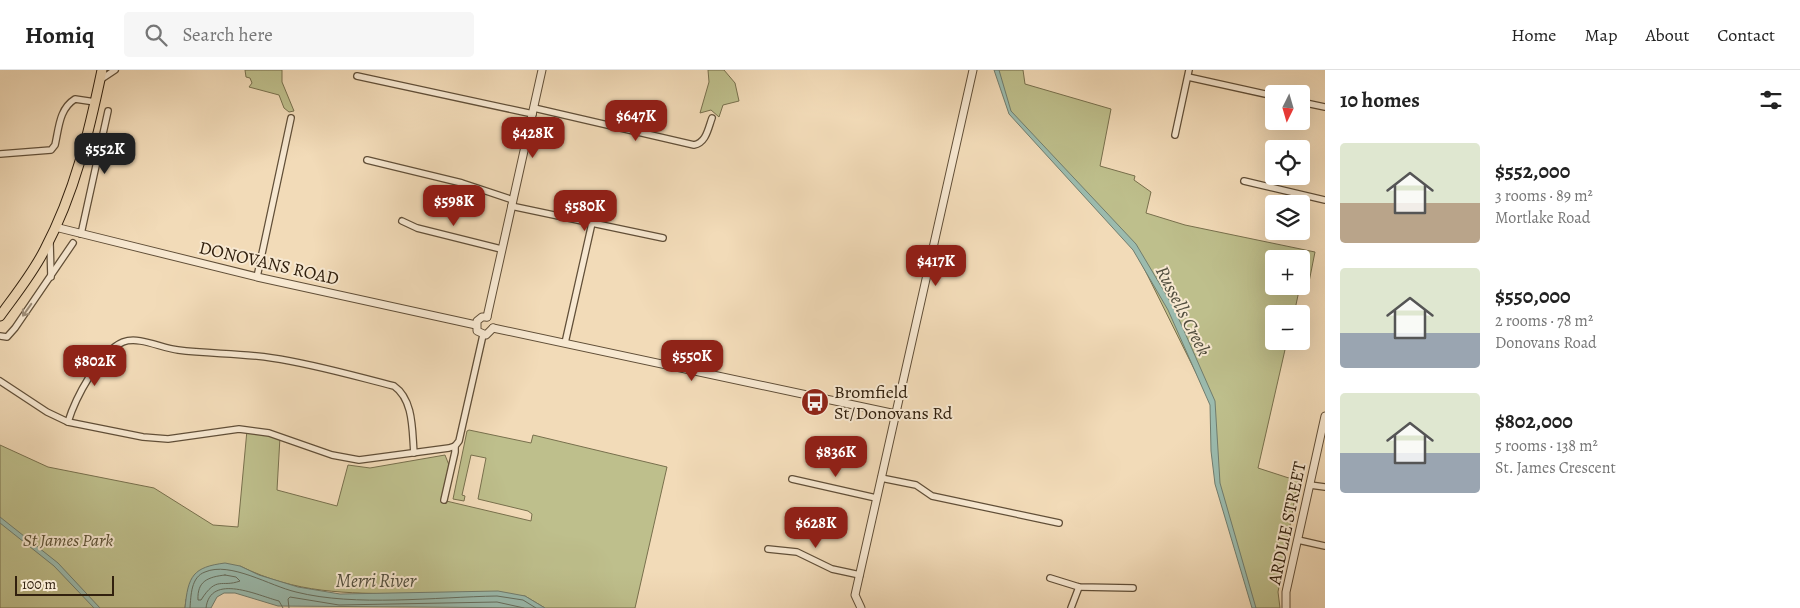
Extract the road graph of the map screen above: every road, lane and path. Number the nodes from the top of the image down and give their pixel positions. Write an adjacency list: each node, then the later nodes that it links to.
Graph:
1 (102, 70): 8 (main road)
2 (115, 70): 8 (street)
3 (542, 70): 14 (street)
4 (973, 70): 41 (street)
5 (1189, 70): 7 (street)
6 (357, 76): 14 (street)
7 (1188, 77): 9 (street); 17 (street)
8 (100, 81): 10 (main road)
9 (1265, 94)
10 (95, 102): 18 (street); 25 (main road)
11 (1310, 104): 12 (street)
12 (1325, 107)
13 (108, 111): 26 (street)
14 (534, 111): 16 (street); 22 (street)
15 (291, 118): 32 (street)
16 (712, 118)
17 (1175, 136)
18 (0, 154)
19 (367, 160): 22 (street)
20 (1244, 181): 21 (street)
21 (1325, 200)
22 (512, 203): 24 (street); 30 (street)
23 (402, 221): 30 (street)
24 (592, 223): 27 (street); 39 (street)
25 (55, 228): 26 (street, DONOVANS ROAD); 28 (main road)
26 (81, 234): 32 (street, DONOVANS ROAD)
27 (663, 238)
28 (50, 240): 31 (street); 33 (main road)
29 (73, 243): 31 (street)
30 (501, 249): 34 (street)
31 (51, 277): 38 (street, one-way to 38)
32 (257, 277): 35 (street, DONOVANS ROAD)
33 (0, 316)
34 (487, 317): 35 (street); 36 (street)
35 (476, 325): 37 (street)
36 (494, 328): 37 (street); 39 (street)
37 (483, 335): 44 (street)
38 (0, 336)
39 (565, 343): 41 (street)
40 (0, 381): 43 (street)
41 (896, 414): 46 (street)
42 (1325, 416): 48 (street, ARDLIE STREET)
43 (68, 422): 45 (street); 45 (street)
44 (457, 443): 45 (street); 51 (street)
45 (414, 453)
46 (881, 478): 50 (street); 52 (street)
47 (792, 479): 50 (street)
48 (1310, 485): 49 (street); 53 (street, ARDLIE STREET)
49 (1325, 486)
50 (876, 498): 56 (street)
51 (444, 500)
52 (1059, 523)
53 (1298, 540): 54 (street); 62 (street, ARDLIE STREET)
54 (1325, 546)
55 (768, 549): 56 (street)
56 (860, 575): 60 (street)
57 (1050, 578): 58 (street)
58 (1079, 587): 59 (street); 61 (street)
59 (1133, 588)
60 (861, 608)
61 (1071, 608)
62 (1286, 608)

